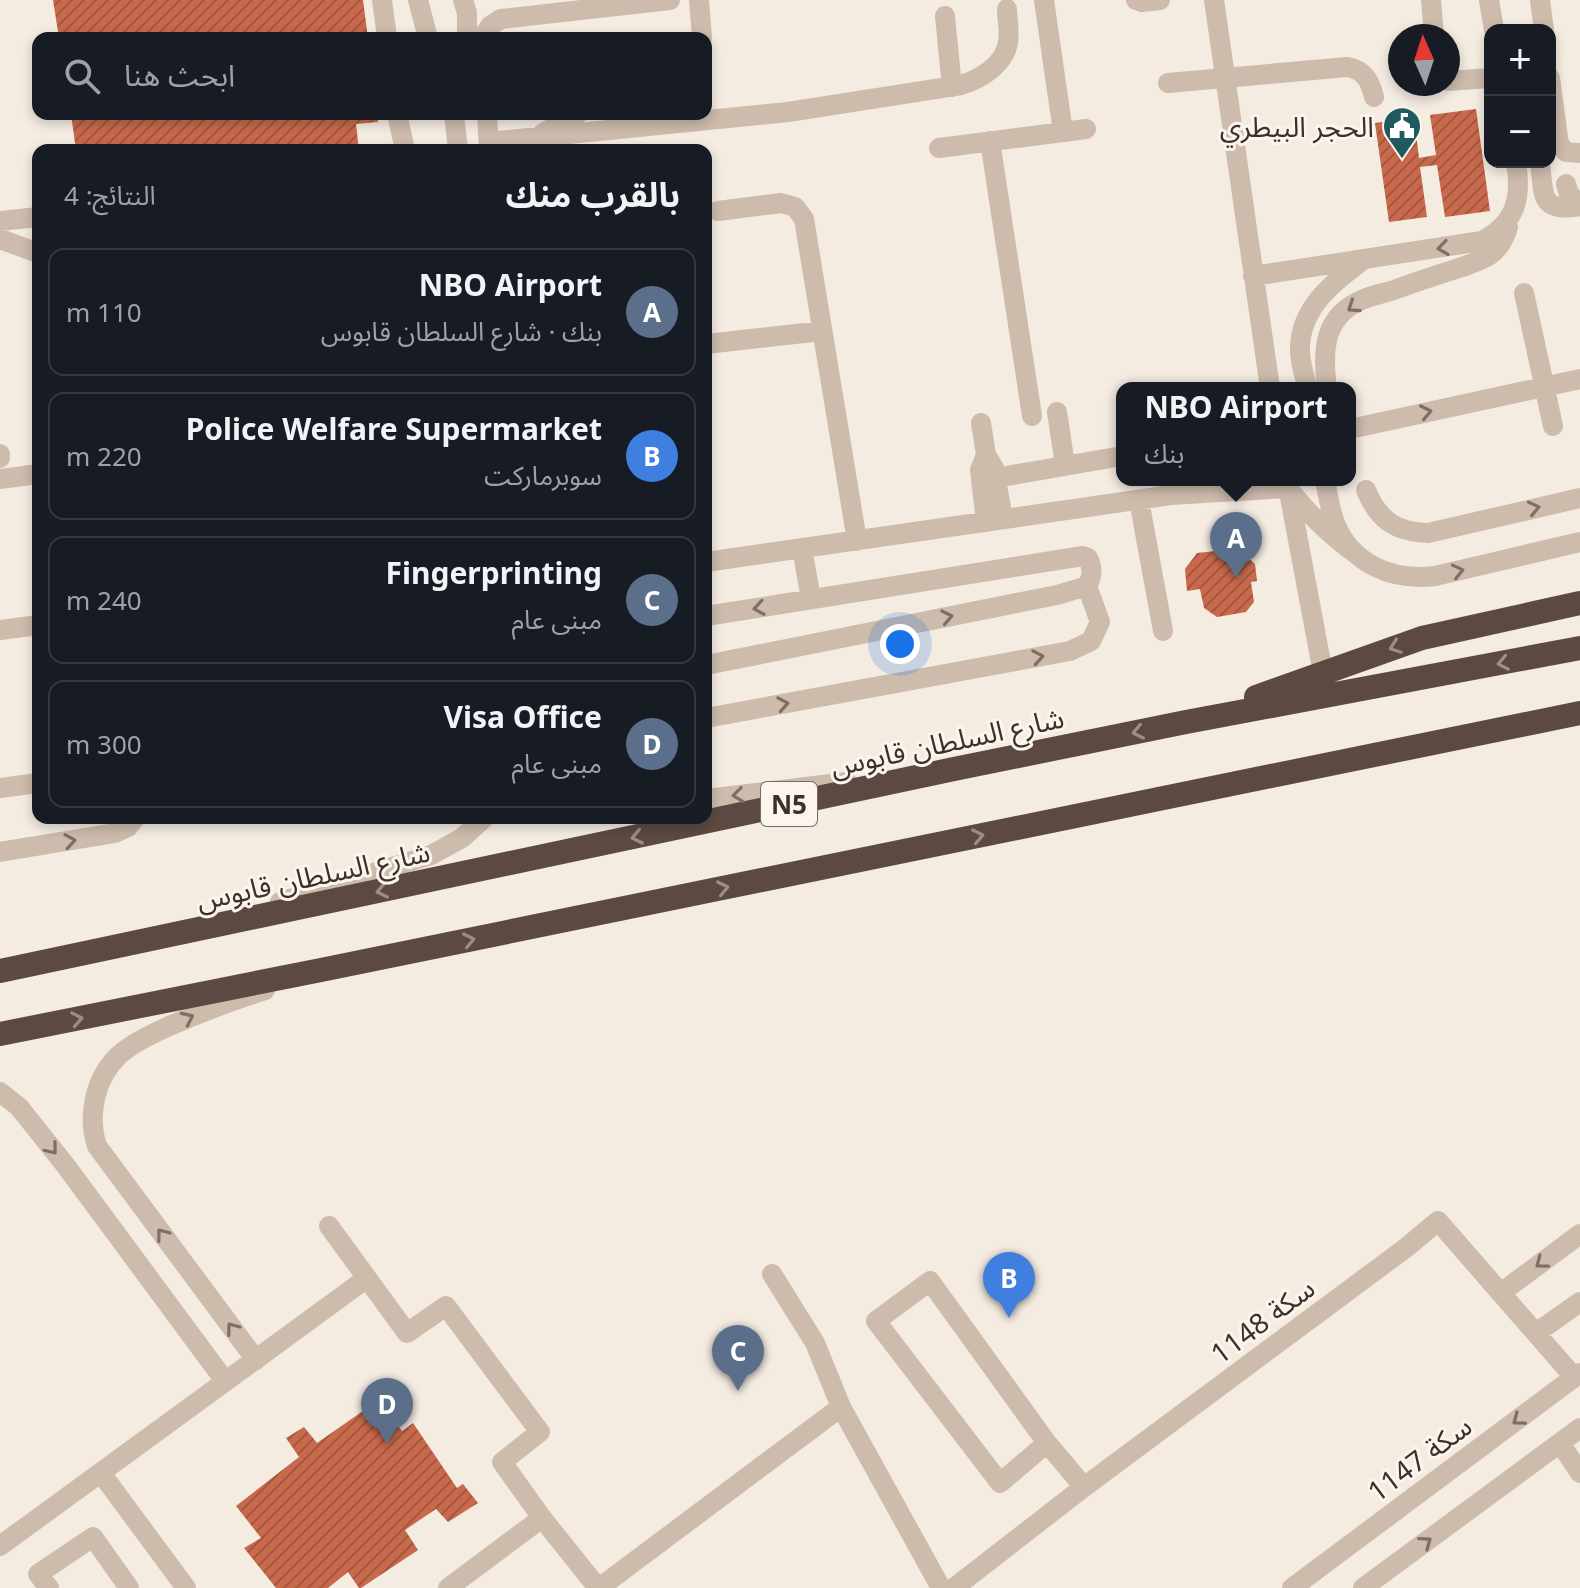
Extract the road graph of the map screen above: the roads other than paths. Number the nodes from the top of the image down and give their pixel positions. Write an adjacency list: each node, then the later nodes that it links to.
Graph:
1 (382, 0): 18 (street)
2 (418, 0): 19 (street)
3 (463, 0): 20 (street)
4 (670, 0): 21 (street)
5 (699, 0): 22 (street)
6 (1044, 0): 37 (street)
7 (1136, 0): 8 (street)
8 (1160, 0)
9 (1214, 0): 23 (street)
10 (1431, 0): 15 (street)
11 (1489, 0): 16 (street)
12 (1540, 0): 17 (street)
13 (1007, 9): 27 (street)
14 (945, 16): 27 (street)
15 (1433, 24)
16 (1493, 24)
17 (1543, 24)
18 (386, 32)
19 (426, 32)
20 (467, 32)
21 (486, 32)
22 (702, 32)
23 (1225, 78): 26 (street); 29 (street); 57 (street)
24 (1484, 78): 25 (street)
25 (1460, 80)
26 (1168, 83)
27 (952, 87): 30 (street)
28 (1552, 96): 45 (street)
29 (1374, 97)
30 (712, 116)
31 (398, 120): 40 (street)
32 (455, 120): 41 (street)
33 (487, 120): 42 (street)
34 (567, 120): 38 (street)
35 (659, 120): 38 (street)
36 (1086, 129): 37 (street)
37 (1063, 132): 39 (street)
38 (534, 137): 43 (street)
39 (990, 141): 44 (street); 69 (street)
40 (404, 144)
41 (457, 144)
42 (489, 144)
43 (499, 144)
44 (939, 148)
45 (1580, 153)
46 (1517, 168): 52 (street)
47 (1541, 168): 49 (street)
48 (1566, 184): 49 (street)
49 (1580, 206)
50 (718, 211): 59 (street)
51 (32, 218): 53 (street)
52 (1509, 219): 56 (street, one-way to 56); 66 (street, one-way to 66)
53 (0, 221)
54 (0, 239): 55 (street)
55 (32, 251)
56 (1365, 259): 57 (street); 65 (street)
57 (1253, 276): 61 (street)
58 (1524, 293): 67 (street)
59 (822, 331): 60 (street); 89 (street)
60 (712, 343)
61 (1265, 362): 63 (street); 64 (street)
62 (1580, 379): 67 (street)
63 (1260, 382)
64 (1269, 382)
65 (1306, 382)
66 (1326, 382)
67 (1544, 387): 71 (street); 72 (street, one-way to 67)
68 (1057, 412): 75 (street)
69 (1032, 416)
70 (981, 423): 73 (street)
71 (1553, 426)
72 (1356, 428)
73 (986, 455): 77 (street); 88 (street)
74 (1116, 457): 75 (street)
75 (1065, 465): 77 (street)
76 (32, 475): 78 (street)
77 (995, 478): 88 (street)
78 (0, 479)
79 (1198, 486): 85 (street)
80 (1266, 486): 85 (street)
81 (1287, 486): 103 (street)
82 (1288, 486): 92 (street)
83 (1326, 486): 92 (street)
84 (1366, 490): 86 (street, one-way to 86)
85 (1171, 495): 87 (street)
86 (1580, 498)
87 (1139, 500): 88 (street); 100 (street)
88 (995, 521): 89 (street)
89 (857, 541): 91 (street)
90 (1580, 542): 92 (street, one-way to 90)
91 (802, 548): 93 (street); 95 (street)
92 (1356, 554)
93 (712, 561)
94 (1087, 586): 95 (street); 102 (street, one-way to 94); 105 (street, one-way to 94)
95 (811, 599): 97 (street, one-way to 97)
96 (1580, 603): 103 (highway, one-way to 103)
97 (712, 615)
98 (32, 626): 99 (street)
99 (0, 630)
100 (1163, 631)
101 (1580, 648): 106 (highway, شارع السلطان قابوس / N5, one-way to 106)
102 (712, 664)
103 (1323, 673): 106 (highway)
104 (1580, 713): 117 (highway, one-way to 104)
105 (712, 717)
106 (1186, 722): 107 (highway, شارع السلطان قابوس / N5, one-way to 107)
107 (954, 769): 110 (street, one-way to 110); 111 (highway, شارع السلطان قابوس / N5, one-way to 111)
108 (32, 784): 109 (street)
109 (0, 788)
110 (712, 798)
111 (712, 821)
112 (130, 824): 115 (street, one-way to 112)
113 (477, 824): 116 (street)
114 (697, 824): 116 (highway, شارع السلطان قابوس / N5, one-way to 116)
115 (0, 852)
116 (165, 938): 118 (highway, شارع السلطان قابوس / N5)
117 (321, 970): 119 (highway, one-way to 117); 128 (street, one-way to 117)
118 (0, 971)
119 (0, 1034)
120 (0, 1092): 130 (street, one-way to 130)
121 (329, 1226): 124 (street)
122 (1580, 1234): 125 (street, one-way to 125)
123 (772, 1274): 131 (street)
124 (367, 1278): 128 (street); 138 (street)
125 (1502, 1292): 127 (street, سكة 1148); 137 (street, سكة 1148)
126 (1580, 1302): 127 (street)
127 (1536, 1333): 129 (street, سكة 1148)
128 (256, 1360): 130 (street)
129 (1577, 1375): 147 (street, سكة 1147, one-way to 147)
130 (225, 1381): 135 (street)
131 (841, 1407): 144 (street); 145 (street)
132 (1580, 1428): 134 (street)
133 (1047, 1443): 133 (street); 137 (street)
134 (1560, 1443): 136 (street); 148 (street, one-way to 134)
135 (101, 1473): 139 (street); 142 (street)
136 (1580, 1473)
137 (1084, 1487): 146 (street, سكة 1148)
138 (542, 1518): 143 (street); 144 (street)
139 (0, 1546)
140 (49, 1588): 141 (street)
141 (129, 1588)
142 (186, 1588)
143 (448, 1588)
144 (599, 1588)
145 (941, 1588)
146 (954, 1588)
147 (1292, 1588)
148 (1363, 1588)

